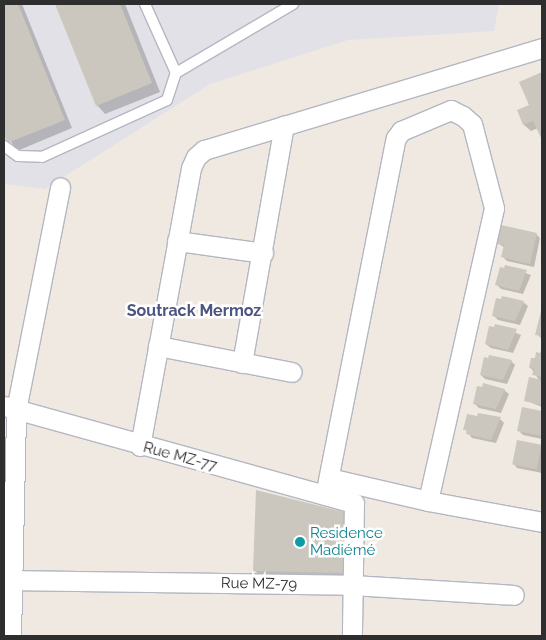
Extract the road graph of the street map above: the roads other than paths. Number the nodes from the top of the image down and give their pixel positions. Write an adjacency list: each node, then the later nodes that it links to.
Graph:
1 (145, 4): 4 (lane)
2 (293, 4): 4 (lane)
3 (542, 48): 5 (street)
4 (176, 73): 6 (lane)
5 (284, 126): 8 (street); 9 (street)
6 (4, 146)
7 (60, 186): 13 (street)
8 (177, 241): 9 (street); 10 (street)
9 (263, 254): 11 (street)
10 (158, 346): 11 (street); 14 (street)
11 (242, 363): 12 (street)
12 (292, 372)
13 (10, 408): 14 (street, Rue MZ-77); 18 (street)
14 (140, 446): 15 (street, Rue MZ-77)
15 (327, 487): 16 (street); 16 (street); 19 (street, Rue MZ-77)
16 (428, 501): 17 (street)
17 (542, 522)
18 (8, 580): 19 (street, Rue MZ-79); 21 (street)
19 (352, 585): 20 (street, Rue MZ-79); 22 (street)
20 (514, 595)
21 (11, 636)
22 (352, 636)

